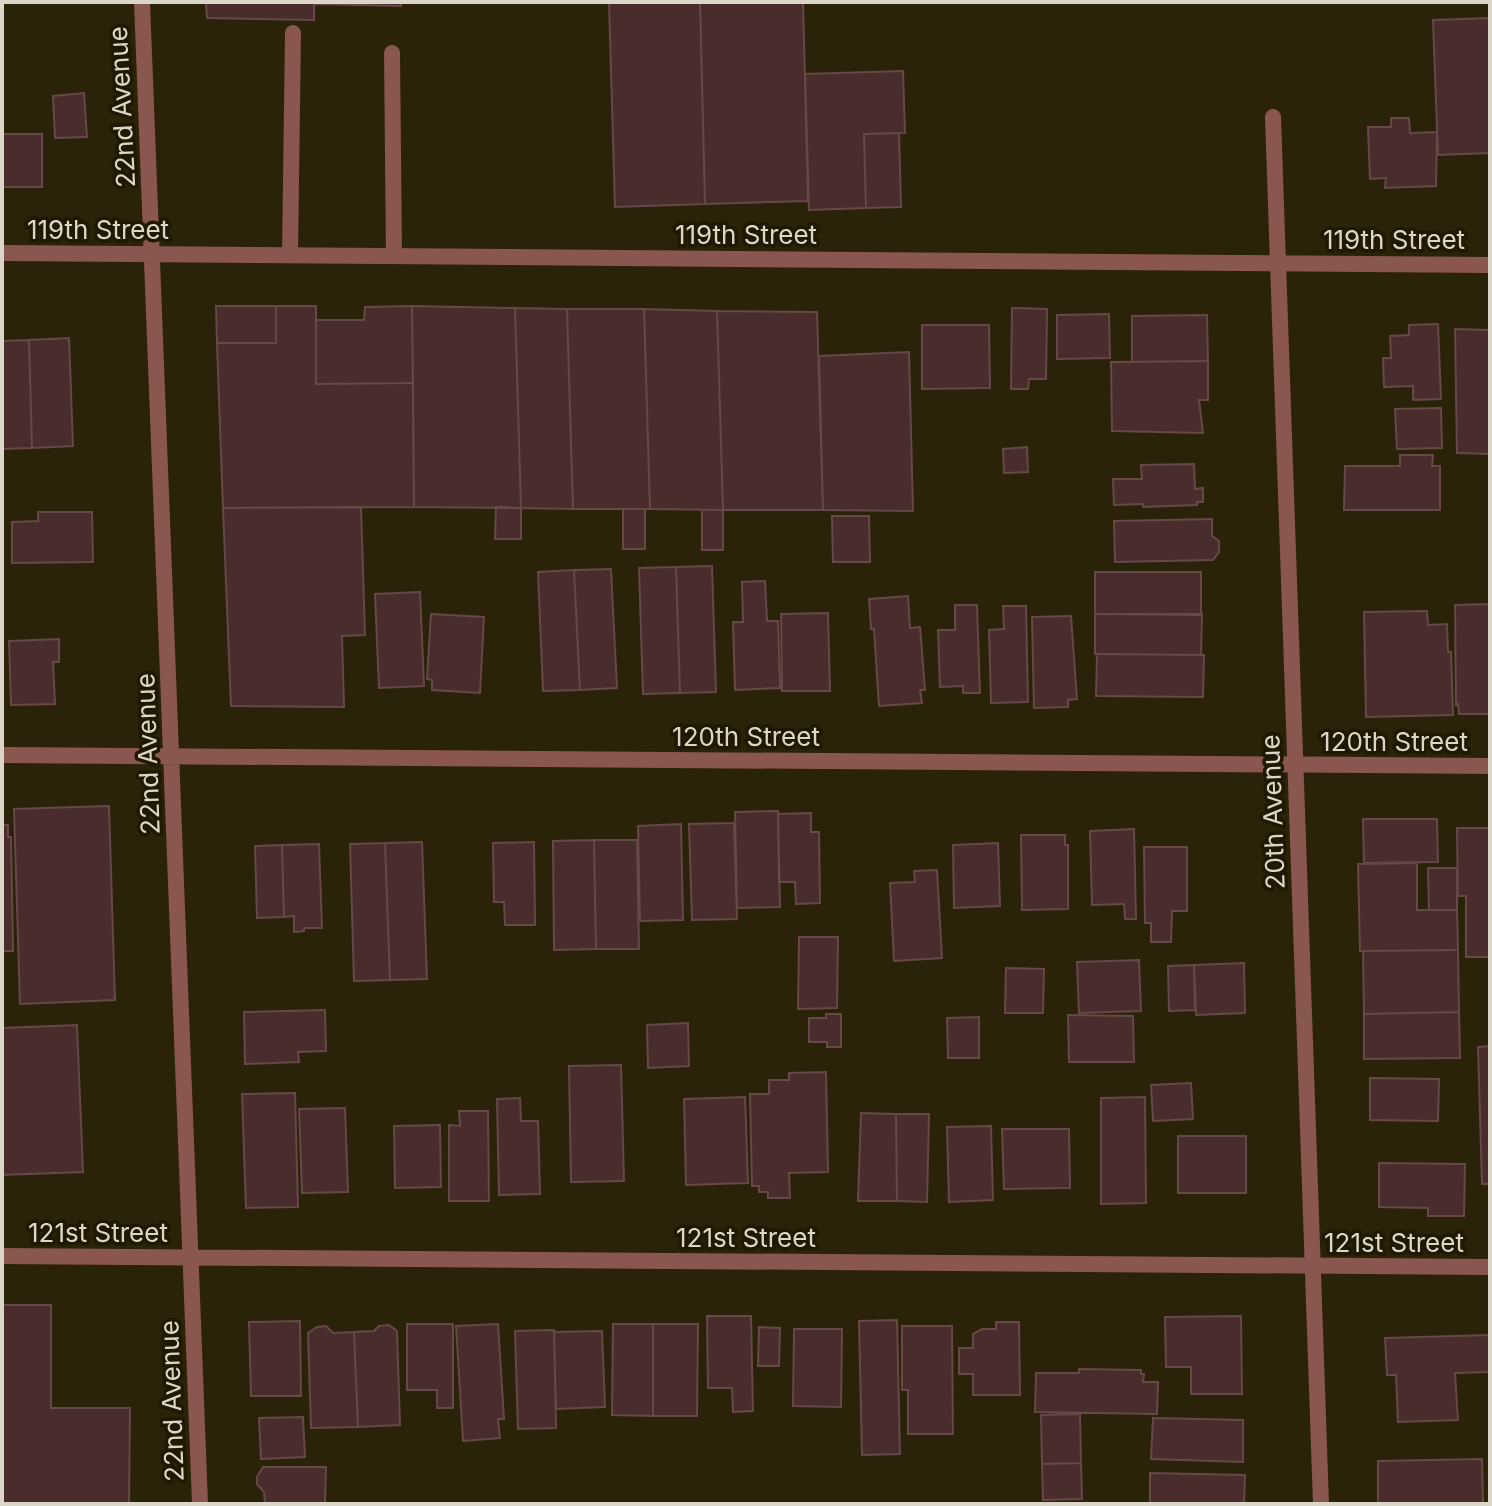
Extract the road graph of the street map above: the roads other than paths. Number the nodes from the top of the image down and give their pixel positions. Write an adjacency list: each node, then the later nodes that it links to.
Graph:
1 (142, 2): 6 (street, 22nd Avenue)
2 (293, 33): 7 (street)
3 (392, 53): 8 (street)
4 (1273, 117): 9 (street, 20th Avenue)
5 (2, 253): 6 (street, 119th Street)
6 (153, 254): 7 (street, 119th Street); 12 (street, 22nd Avenue)
7 (290, 255): 8 (street, 119th Street)
8 (394, 256): 9 (street, 119th Street)
9 (1278, 263): 10 (street, 119th Street); 13 (street, 20th Avenue)
10 (1490, 265)
11 (2, 755): 12 (street, 120th Street)
12 (172, 757): 13 (street, 120th Street); 16 (street, 22nd Avenue)
13 (1296, 765): 14 (street, 120th Street); 17 (street, 20th Avenue)
14 (1490, 766)
15 (2, 1256): 16 (street, 121st Street)
16 (190, 1258): 17 (street, 121st Street); 19 (street, 22nd Avenue)
17 (1313, 1267): 18 (street, 121st Street); 20 (street, 20th Avenue)
18 (1490, 1267)
19 (200, 1504)
20 (1321, 1504)

